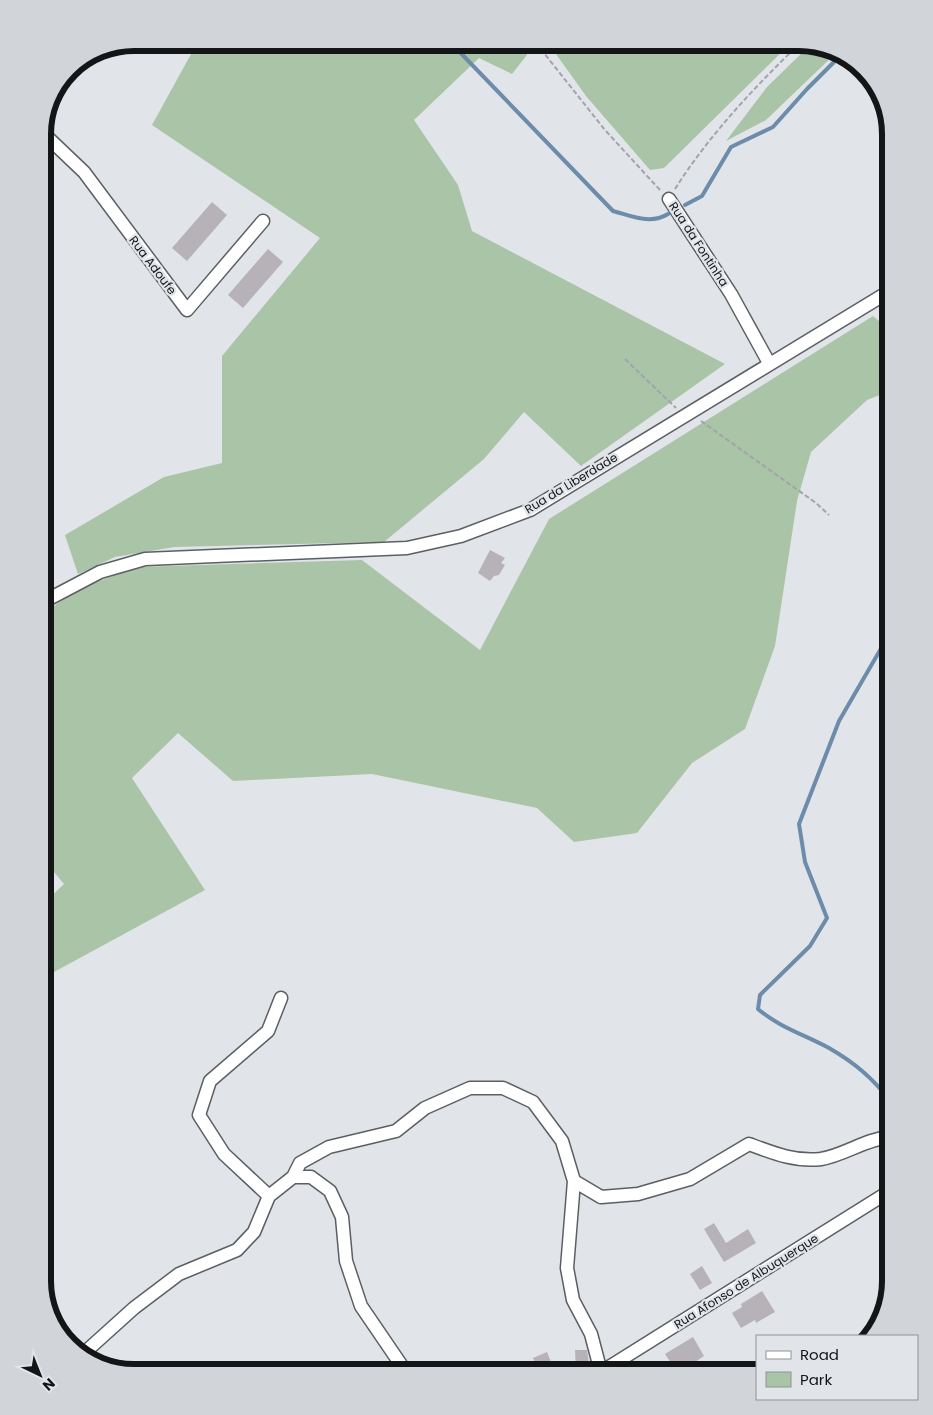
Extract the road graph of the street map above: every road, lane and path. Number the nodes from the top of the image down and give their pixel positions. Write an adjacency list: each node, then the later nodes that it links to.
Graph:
1 (542, 51): 4 (path)
2 (792, 51): 4 (path, Rua da Fontinha)
3 (51, 141): 5 (street, Rua Adoufe)
4 (669, 199): 8 (street, Rua da Fontinha)
5 (263, 221)
6 (882, 296): 8 (street, Rua da Liberdade)
7 (625, 359): 9 (path)
8 (769, 364): 9 (street, Rua da Liberdade)
9 (686, 413): 10 (path); 11 (street, Rua da Liberdade)
10 (829, 515)
11 (51, 598)
12 (281, 998): 16 (street)
13 (882, 1138): 15 (street)
14 (293, 1177): 15 (street); 16 (street); 19 (street)
15 (574, 1181): 20 (street)
16 (269, 1196): 18 (street)
17 (882, 1196): 21 (street, Rua Afonso de Albuquerque)
18 (87, 1349)
19 (401, 1364)
20 (599, 1364)
21 (614, 1364)

